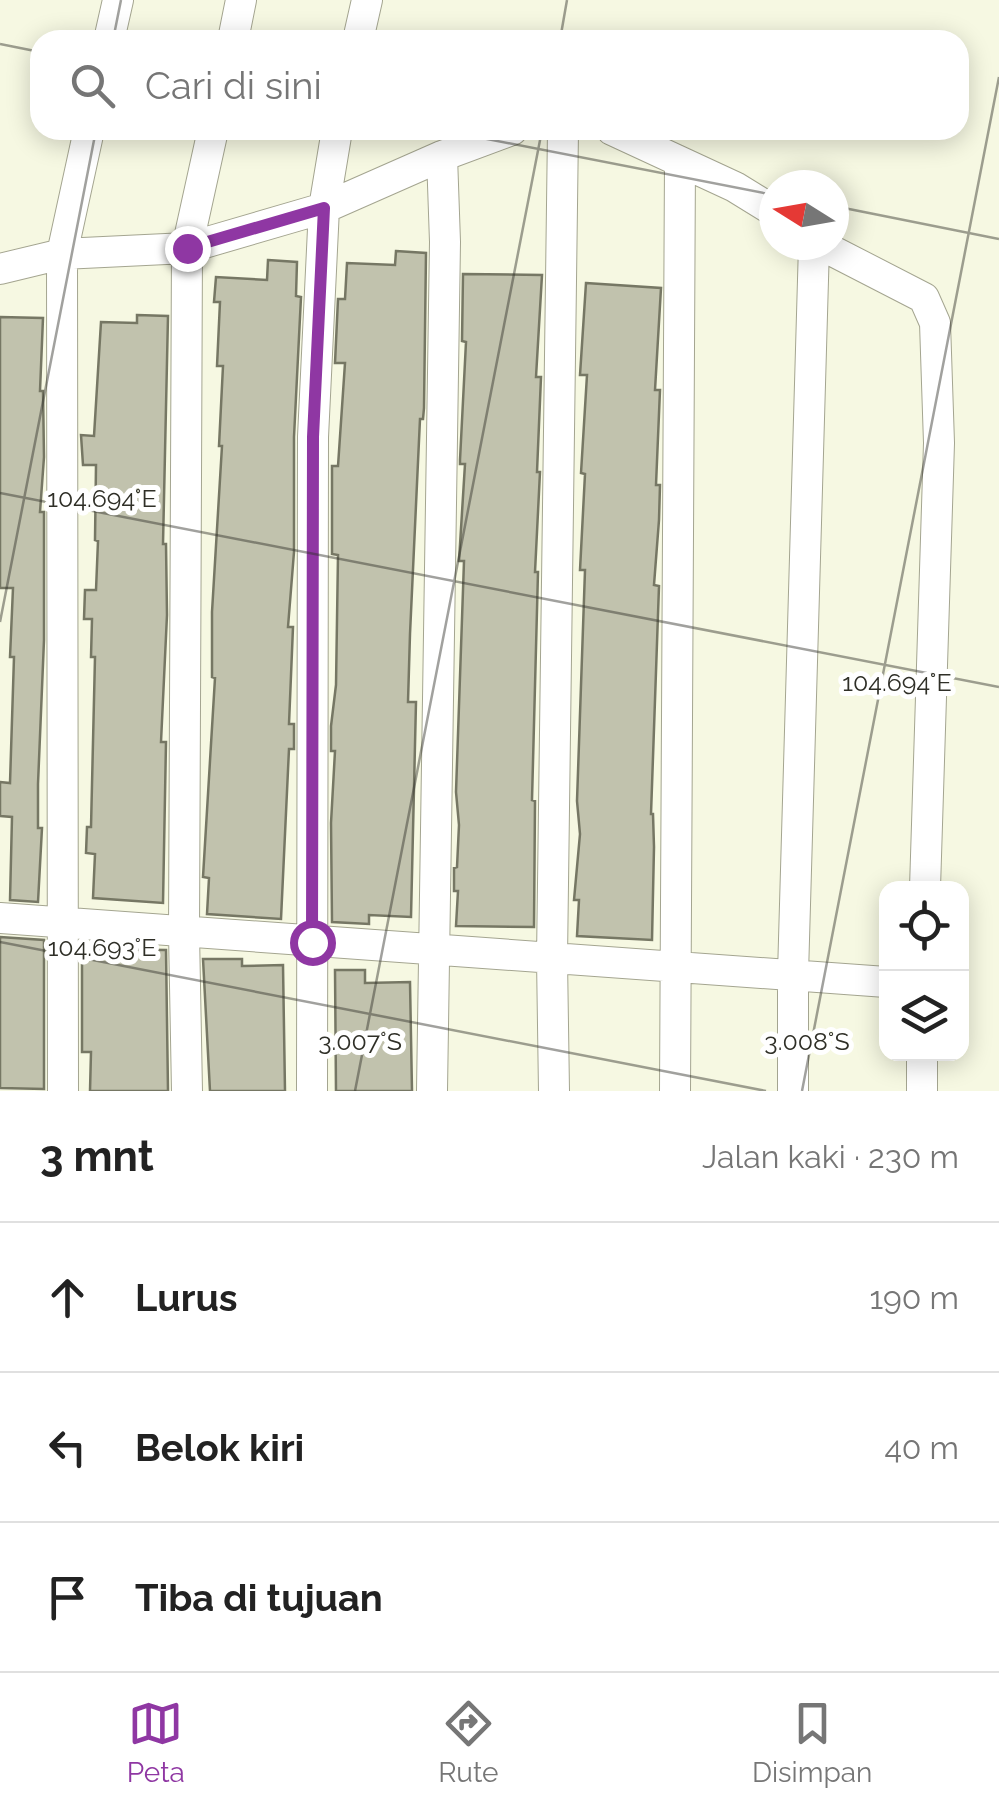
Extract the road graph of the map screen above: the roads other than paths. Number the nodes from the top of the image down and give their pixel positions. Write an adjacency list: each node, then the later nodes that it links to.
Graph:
1 (118, 0): 4 (street)
2 (242, 0): 5 (street)
3 (367, 0): 6 (street)
4 (111, 30)
5 (235, 30)
6 (360, 30)
7 (87, 140): 18 (street)
8 (211, 140): 17 (street)
9 (335, 140): 16 (street)
10 (485, 140): 13 (street)
11 (563, 140): 28 (street)
12 (633, 140): 14 (street)
13 (442, 156): 16 (street); 27 (street)
14 (680, 162): 15 (street); 29 (street)
15 (759, 202)
16 (324, 208): 17 (street); 26 (street)
17 (187, 248): 18 (street); 25 (street)
18 (62, 254): 21 (street); 24 (street)
19 (817, 260): 30 (street)
20 (847, 260): 22 (street)
21 (0, 269)
22 (925, 881)
23 (0, 918): 24 (street)
24 (64, 923): 25 (street); 33 (street)
25 (184, 932): 26 (street); 34 (street)
26 (312, 942): 27 (street); 35 (street)
27 (432, 951): 28 (street); 36 (street)
28 (552, 959): 29 (street); 37 (street)
29 (674, 968): 30 (street); 38 (street)
30 (793, 974): 31 (street); 39 (street)
31 (879, 981)
32 (922, 1061): 40 (street)
33 (63, 1091)
34 (187, 1091)
35 (312, 1091)
36 (432, 1091)
37 (554, 1091)
38 (675, 1091)
39 (793, 1091)
40 (922, 1091)

